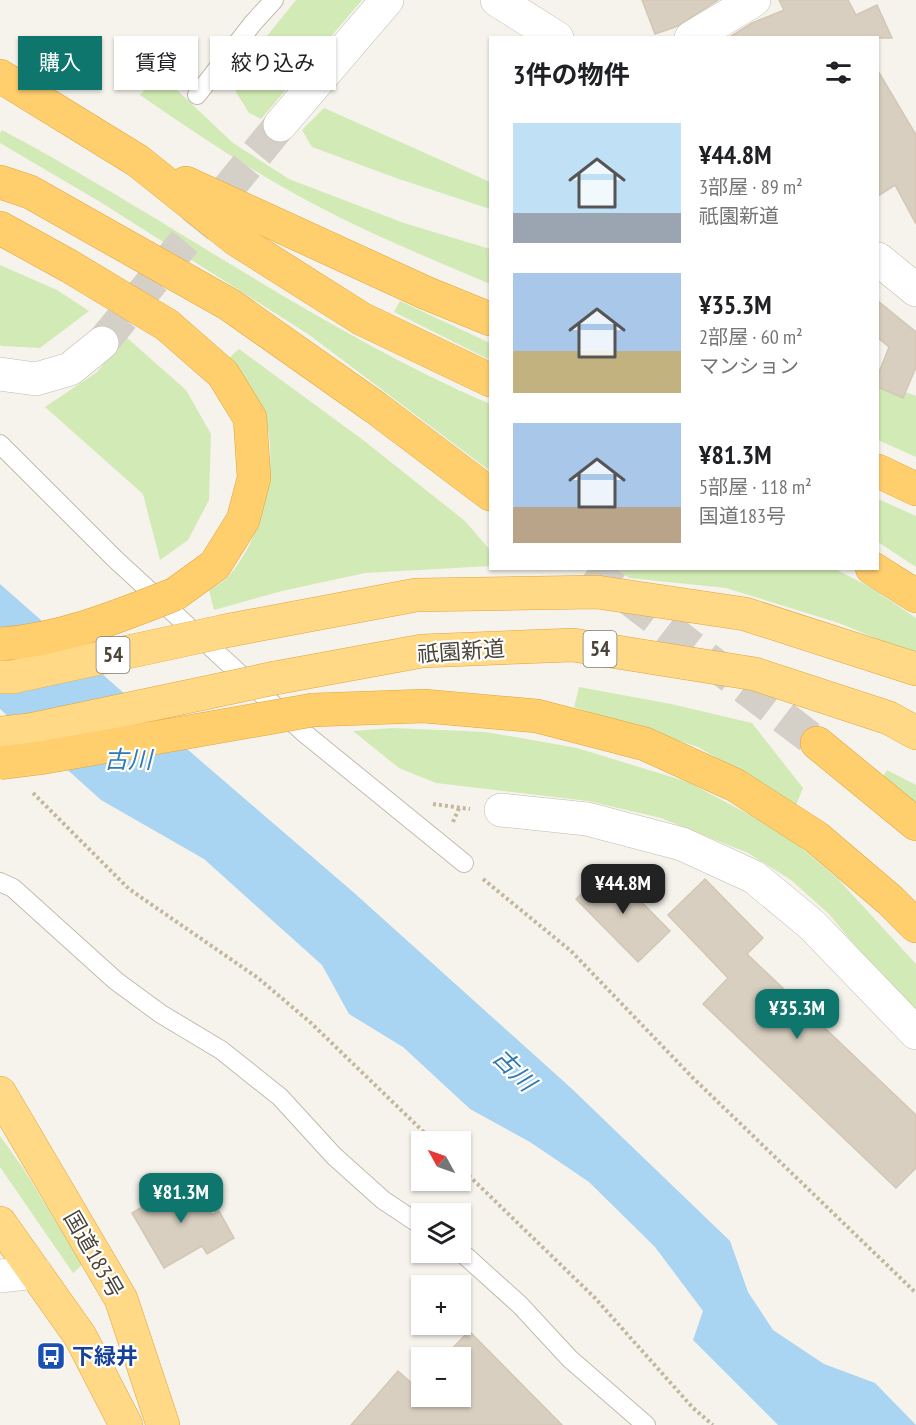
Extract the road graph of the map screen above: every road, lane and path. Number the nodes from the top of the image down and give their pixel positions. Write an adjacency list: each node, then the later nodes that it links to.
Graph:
1 (274, 0): 8 (lane)
2 (387, 0): 9 (street)
3 (497, 0): 5 (street)
4 (754, 0): 6 (street)
5 (554, 36)
6 (694, 36)
7 (0, 76): 10 (highway)
8 (197, 95)
9 (280, 125)
10 (138, 161): 15 (highway); 18 (highway)
11 (0, 182): 22 (highway)
12 (0, 228): 25 (highway, bridge)
13 (879, 260): 14 (street)
14 (916, 290)
15 (489, 319)
16 (102, 343): 17 (street)
17 (0, 374)
18 (489, 380)
19 (0, 444): 36 (lane)
20 (879, 471): 21 (highway)
21 (916, 489)
22 (489, 493)
23 (875, 570): 24 (highway)
24 (916, 596)
25 (0, 644)
26 (916, 669): 27 (highway, 54, bridge)
27 (0, 678)
28 (0, 733): 29 (highway, 祇園新道 / 54, bridge)
29 (916, 733)
30 (817, 743): 35 (highway)
31 (0, 763): 38 (highway, bridge)
32 (25, 785): 41 (path)
33 (427, 803): 34 (path)
34 (501, 810): 39 (street)
35 (916, 824)
36 (464, 863): 48 (path)
37 (0, 882): 43 (lane)
38 (916, 926)
39 (916, 1033)
40 (0, 1093): 50 (highway, 国道183号)
41 (423, 1131)
42 (471, 1178): 52 (path)
43 (411, 1219)
44 (0, 1223): 46 (highway)
45 (471, 1261): 51 (lane)
46 (35, 1272): 47 (street); 49 (highway)
47 (0, 1276)
48 (916, 1293)
49 (126, 1425)
50 (164, 1425)
51 (646, 1425)
52 (713, 1425)

